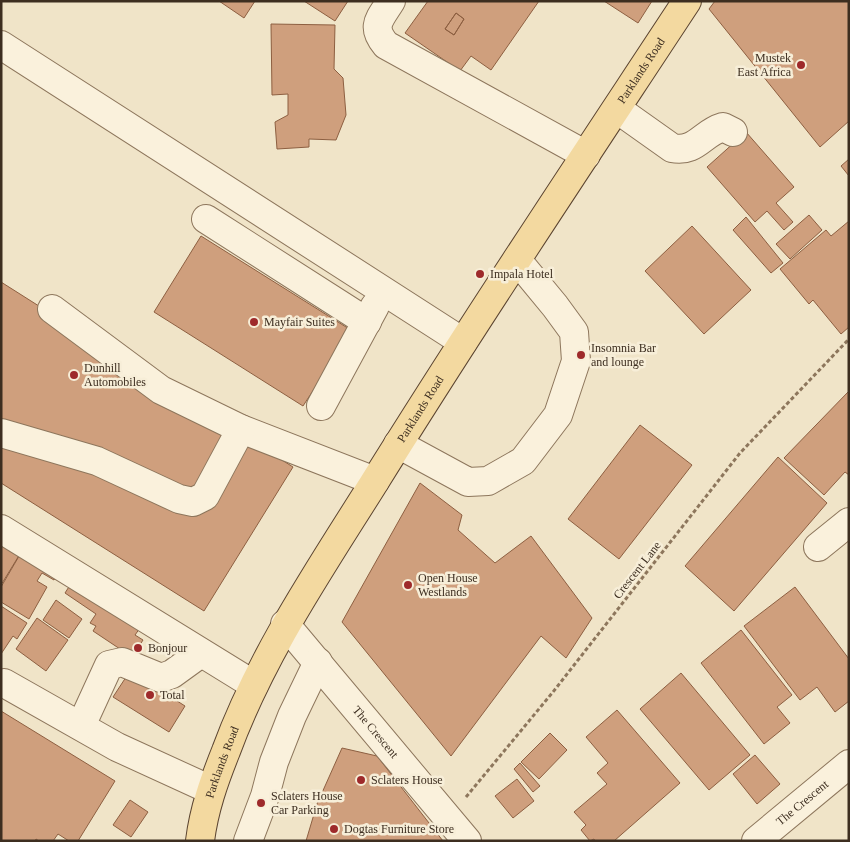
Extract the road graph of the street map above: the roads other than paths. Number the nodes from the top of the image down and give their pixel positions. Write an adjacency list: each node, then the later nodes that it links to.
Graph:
1 (391, 1): 6 (street)
2 (688, 1): 4 (main road, Parklands Road)
3 (1, 44): 9 (street)
4 (617, 109): 5 (street); 6 (main road, Parklands Road)
5 (733, 132)
6 (586, 155): 8 (main road, Parklands Road)
7 (206, 219): 11 (street)
8 (517, 260): 12 (main road, Parklands Road); 16 (street)
9 (384, 291): 11 (street); 12 (street)
10 (52, 309): 14 (street)
11 (367, 322): 13 (street)
12 (463, 342): 16 (main road, Parklands Road)
13 (321, 406)
14 (241, 429): 15 (street); 17 (street)
15 (1, 433)
16 (398, 444): 17 (main road, Parklands Road)
17 (375, 481): 21 (main road, Parklands Road)
18 (849, 522): 20 (street)
19 (1, 529): 22 (street)
20 (818, 547)
21 (285, 624): 23 (street, The Crescent); 25 (main road, Parklands Road)
22 (201, 653): 25 (street); 26 (street)
23 (318, 662): 30 (street); 31 (street, The Crescent)
24 (4, 683): 26 (street)
25 (254, 685): 28 (main road, Parklands Road)
26 (81, 726): 28 (street)
27 (849, 764): 32 (street, The Crescent)
28 (211, 790): 29 (main road, Parklands Road)
29 (200, 841)
30 (248, 841)
31 (467, 841)
32 (756, 841)

